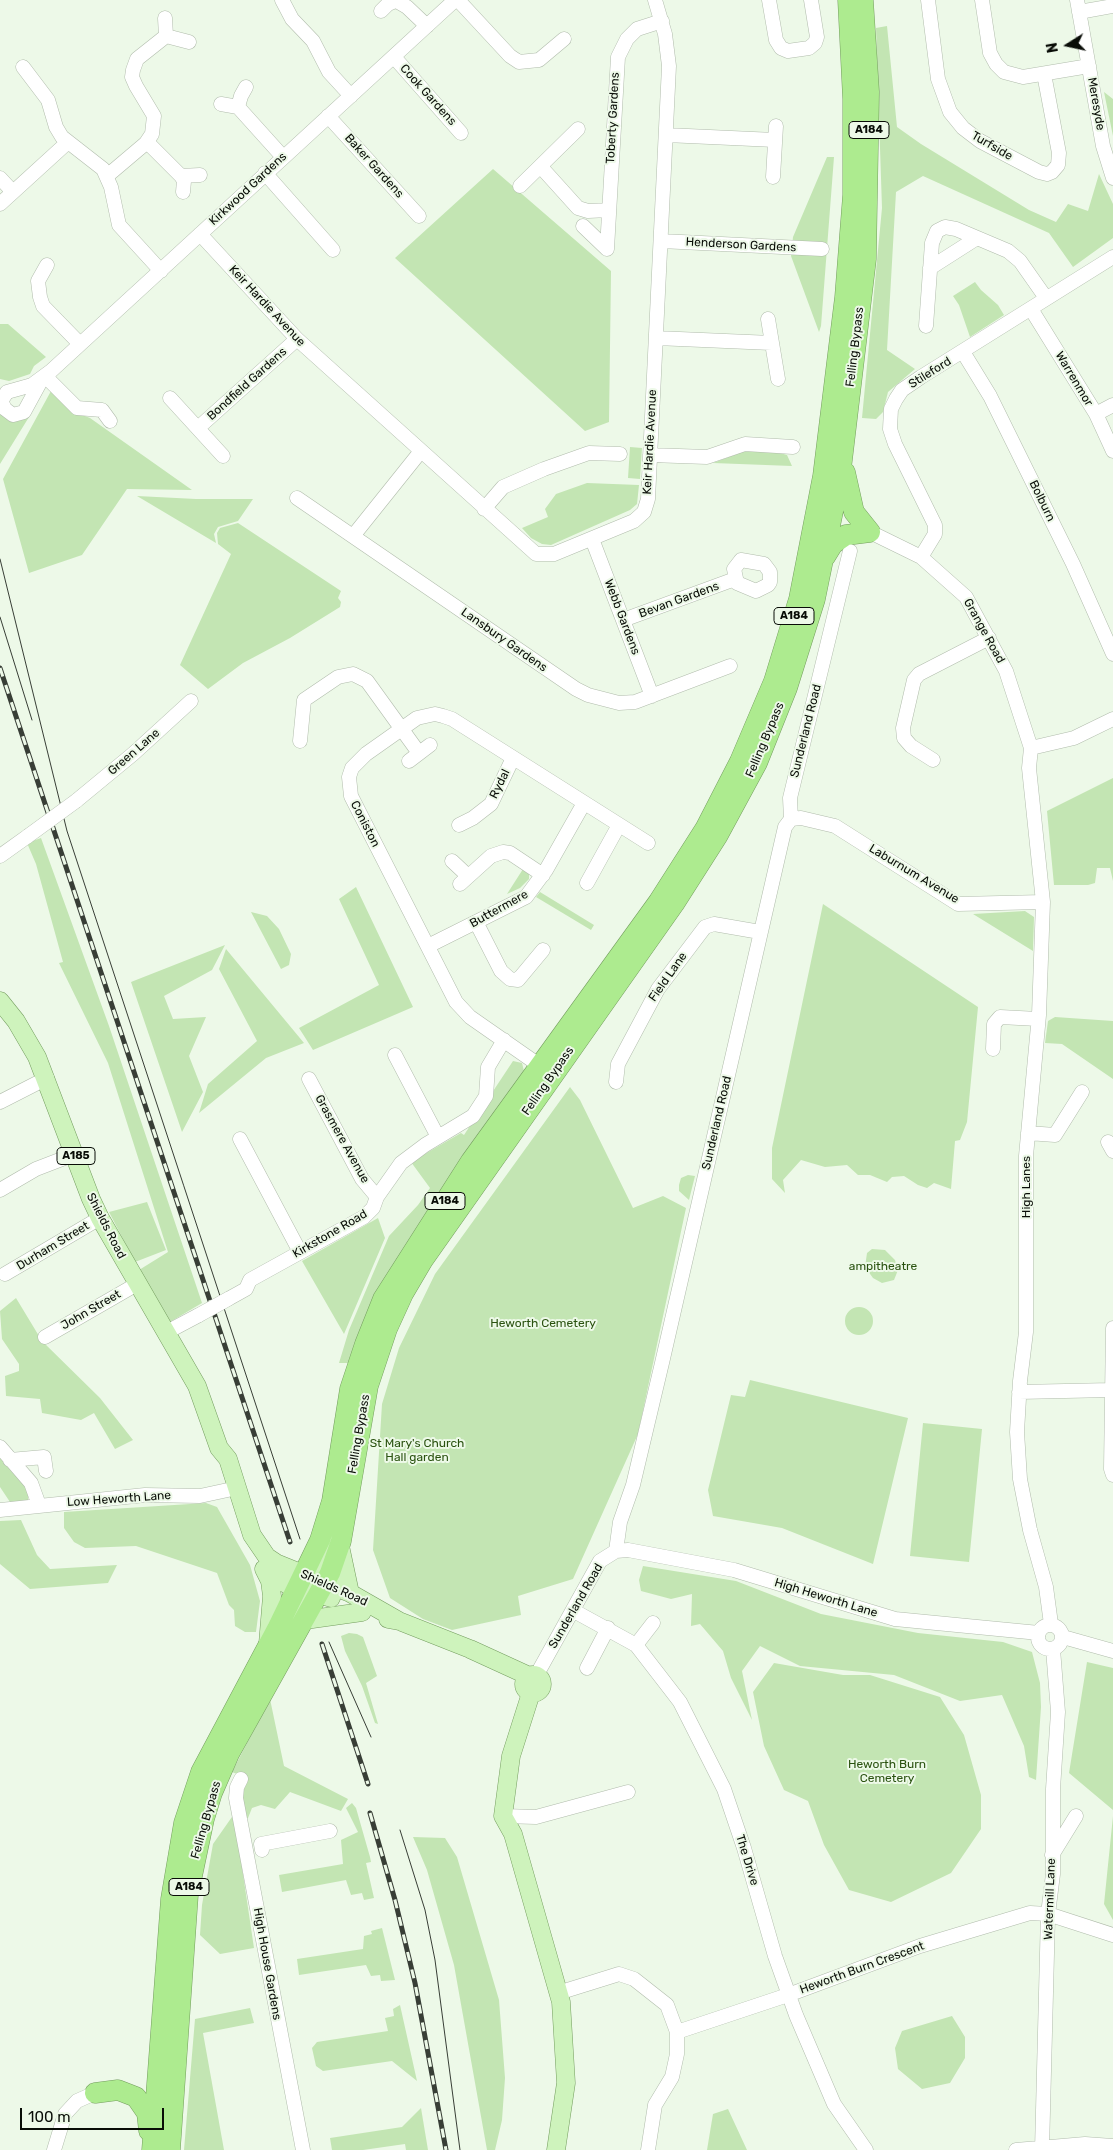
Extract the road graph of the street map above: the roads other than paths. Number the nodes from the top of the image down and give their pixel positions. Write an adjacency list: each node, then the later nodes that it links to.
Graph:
1 (282, 0): 26 (street)
2 (457, 0): 17 (street, Kirkwood Gardens); 19 (street)
3 (655, 0): 16 (street, Keir Hardie Avenue)
4 (769, 0): 5 (street)
5 (811, 0)
6 (836, 0): 27 (highway)
7 (848, 0): 27 (highway, Felling Bypass / A184)
8 (863, 0): 82 (highway, Felling Bypass / A184)
9 (928, 0): 24 (street, Turfside)
10 (982, 0): 24 (street)
11 (399, 1): 14 (street); 17 (street)
12 (1078, 6): 13 (street); 22 (street, Meresyde)
13 (1113, 6)
14 (381, 11)
15 (164, 18): 18 (street)
16 (662, 21): 33 (street, Keir Hardie Avenue); 49 (street, Toberty Gardens)
17 (427, 26): 21 (street, Kirkwood Gardens)
18 (166, 36): 20 (street); 35 (street)
19 (564, 39)
20 (189, 42)
21 (394, 57): 26 (street, Kirkwood Gardens); 32 (street, Cook Gardens)
22 (1089, 66): 24 (street); 44 (street, Meresyde)
23 (23, 67): 34 (street)
24 (1044, 74)
25 (246, 88): 29 (street)
26 (351, 96): 30 (street, Kirkwood Gardens)
27 (853, 99): 124 (highway, Felling Bypass / A184)
28 (221, 104): 29 (street)
29 (238, 107): 36 (street)
30 (328, 116): 36 (street, Kirkwood Gardens); 50 (street, Baker Gardens)
31 (578, 129): 37 (street)
32 (461, 132)
33 (666, 135): 42 (street); 54 (street, Keir Hardie Avenue)
34 (68, 142): 40 (street); 46 (street)
35 (147, 142): 40 (street); 41 (street)
36 (283, 157): 38 (street, Kirkwood Gardens)
37 (541, 167): 45 (street); 49 (street)
38 (265, 173): 52 (street, Kirkwood Gardens); 56 (street)
39 (200, 175): 41 (street)
40 (107, 176): 60 (street)
41 (181, 176): 47 (street)
42 (774, 177)
43 (0, 178): 46 (street)
44 (1113, 178)
45 (520, 186)
46 (13, 192): 48 (street)
47 (183, 192)
48 (0, 204)
49 (609, 210): 51 (street, Toberty Gardens)
50 (419, 216)
51 (583, 226)
52 (200, 234): 60 (street, Kirkwood Gardens); 66 (street, Keir Hardie Avenue)
53 (977, 238): 59 (street); 59 (street); 61 (street)
54 (661, 240): 55 (street, Henderson Gardens); 65 (street, Keir Hardie Avenue)
55 (822, 249)
56 (333, 250)
57 (1113, 257): 61 (street, Stileford)
58 (47, 265): 68 (street)
59 (930, 268): 64 (street)
60 (160, 271): 68 (street, Kirkwood Gardens)
61 (1046, 298): 62 (street, Stileford)
62 (1031, 309): 69 (street, Stileford); 73 (street, Warrenmor)
63 (768, 319): 67 (street)
64 (926, 326)
65 (656, 338): 67 (street); 80 (street, Keir Hardie Avenue)
66 (297, 339): 75 (street, Bondfield Gardens); 77 (street, Keir Hardie Avenue)
67 (772, 343): 70 (street)
68 (80, 344): 74 (street, Kirkwood Gardens)
69 (963, 352): 89 (street, Stileford); 94 (street, Bolburn)
70 (778, 379)
71 (170, 398): 75 (street, Bondfield Gardens)
72 (1113, 404): 73 (street)
73 (1096, 414): 78 (street, Warrenmor)
74 (110, 421)
75 (198, 428): 81 (street, Bondfield Gardens)
76 (792, 447): 80 (street)
77 (421, 451): 84 (street, Keir Hardie Avenue); 86 (street)
78 (1113, 451)
79 (620, 454): 84 (street)
80 (650, 455): 87 (street, Keir Hardie Avenue)
81 (223, 456)
82 (842, 460): 85 (highway); 90 (highway, Felling Bypass / A184)
83 (297, 498): 86 (street, Lansbury Gardens)
84 (484, 509): 87 (street, Keir Hardie Avenue)
85 (870, 532): 89 (street, Grange Road); 90 (highway)
86 (352, 536): 96 (street, Lansbury Gardens)
87 (592, 539): 92 (street, Webb Gardens)
88 (850, 551): 106 (street, Sunderland Road)
89 (922, 557): 93 (street, Grange Road)
90 (823, 561): 124 (highway, Felling Bypass / A184)
91 (735, 580): 92 (street, Bevan Gardens)
92 (623, 620): 96 (street, Webb Gardens)
93 (989, 638): 101 (street, Grange Road); 104 (street)
94 (1113, 654)
95 (730, 666): 96 (street, Lansbury Gardens)
96 (652, 696)
97 (191, 701): 110 (street, Green Lane, bridge)
98 (1113, 719): 101 (street)
99 (403, 728): 100 (street); 102 (street); 103 (street, Coniston); 117 (street, Coniston)
100 (300, 741)
101 (1031, 748): 114 (street, High Lanes)
102 (419, 753)
103 (513, 758): 105 (street, Coniston); 107 (street, Rydal)
104 (933, 760)
105 (584, 803): 108 (street, Coniston); 112 (street, Buttermere)
106 (792, 819): 114 (street, Laburnum Avenue); 116 (street, Sunderland Road)
107 (459, 825)
108 (618, 825): 109 (street, Coniston); 113 (street)
109 (648, 843)
110 (0, 856)
111 (452, 861): 112 (street)
112 (543, 875): 115 (street, Buttermere)
113 (587, 883)
114 (1042, 902): 120 (street, High Lanes)
115 (476, 922): 117 (street, Buttermere); 118 (street)
116 (760, 932): 127 (street, Field Lane); 155 (street, Sunderland Road)
117 (428, 946): 121 (street, Coniston)
118 (543, 950)
119 (1, 1005): 125 (main road, Shields Road / A185)
120 (1038, 1019): 122 (street); 130 (street, High Lanes)
121 (504, 1040): 124 (street, Coniston); 131 (street, Kirkstone Road)
122 (993, 1049)
123 (395, 1055): 131 (street)
124 (546, 1070): 145 (highway, Felling Bypass / A184); 157 (highway, Felling Bypass / A184)
125 (47, 1078): 129 (street); 133 (main road, Shields Road / A185)
126 (309, 1079): 135 (street, Grasmere Avenue)
127 (616, 1082)
128 (1082, 1092): 130 (street)
129 (0, 1102)
130 (1028, 1133): 144 (street, High Lanes)
131 (438, 1137): 135 (street, Kirkstone Road)
132 (240, 1139): 137 (street)
133 (75, 1154): 134 (street); 136 (main road, Shields Road / A185)
134 (0, 1190)
135 (377, 1197): 137 (street, Kirkstone Road)
136 (100, 1218): 138 (street, Durham Street); 139 (main road, Shields Road / A185)
137 (300, 1252): 141 (street, Kirkstone Road, bridge)
138 (6, 1274)
139 (137, 1284): 141 (main road, Shields Road / A185); 142 (street, John Street)
140 (1113, 1328): 143 (street)
141 (166, 1333): 150 (main road, Shields Road / A185)
142 (45, 1337)
143 (1111, 1390): 144 (street); 149 (street)
144 (1019, 1392): 164 (street, High Lanes)
145 (356, 1445): 153 (highway, Felling Bypass / A184); 154 (highway)
146 (0, 1447): 147 (street)
147 (10, 1460): 148 (street); 151 (street)
148 (46, 1471)
149 (1113, 1476)
150 (232, 1490): 151 (street, Low Heworth Lane); 156 (main road, A185)
151 (39, 1506): 152 (street, Low Heworth Lane)
152 (0, 1510)
153 (345, 1520): 154 (highway, Felling Bypass / A184); 157 (main road)
154 (341, 1543): 157 (highway, Felling Bypass / A184); 158 (main road)
155 (616, 1551): 159 (street, Sunderland Road); 166 (street, High Heworth Lane)
156 (267, 1565): 157 (main road, Shields Road / A185); 168 (main road, A185)
157 (311, 1585): 158 (main road, Shields Road); 160 (main road, Shields Road); 161 (highway, Felling Bypass / A184); 168 (highway, Felling Bypass / A184); 173 (main road)
158 (350, 1594): 162 (main road, Shields Road)
159 (574, 1611): 165 (street, The Drive); 174 (street, Sunderland Road)
160 (362, 1612): 161 (main road); 162 (main road, Shields Road)
161 (305, 1620): 192 (highway, Felling Bypass / A184)
162 (399, 1621): 174 (main road, Shields Road)
163 (653, 1623): 169 (street)
164 (1051, 1624): 166 (street); 167 (street)
165 (608, 1628): 169 (street, The Drive); 172 (street)
166 (1039, 1633): 170 (street)
167 (1063, 1637): 170 (street); 171 (street)
168 (268, 1645): 173 (highway, Felling Bypass / A184)
169 (636, 1645): 185 (street, The Drive)
170 (1053, 1649): 181 (street, Watermill Lane)
171 (1113, 1651)
172 (587, 1668)
173 (252, 1678): 191 (highway, Felling Bypass / A184)
174 (530, 1682): 177 (main road)
175 (241, 1779): 193 (street, High House Gardens)
176 (628, 1792): 177 (street)
177 (503, 1816): 184 (main road)
178 (1076, 1816): 181 (street)
179 (330, 1831): 180 (street)
180 (262, 1850)
181 (1051, 1856): 182 (street, Watermill Lane)
182 (1048, 1914): 183 (street); 185 (street, Heworth Burn Crescent); 189 (street, Watermill Lane)
183 (1113, 1935)
184 (558, 1993): 186 (street); 194 (main road)
185 (788, 1995): 186 (street, Heworth Burn Crescent); 196 (street, The Drive)
186 (677, 2032): 195 (street)
187 (95, 2093): 190 (street); 191 (highway)
188 (1113, 2146): 189 (street)
189 (1042, 2148): 197 (street)
190 (54, 2150)
191 (151, 2150)
192 (170, 2150)
193 (303, 2150)
194 (556, 2150)
195 (648, 2150)
196 (866, 2150)
197 (1016, 2150)

